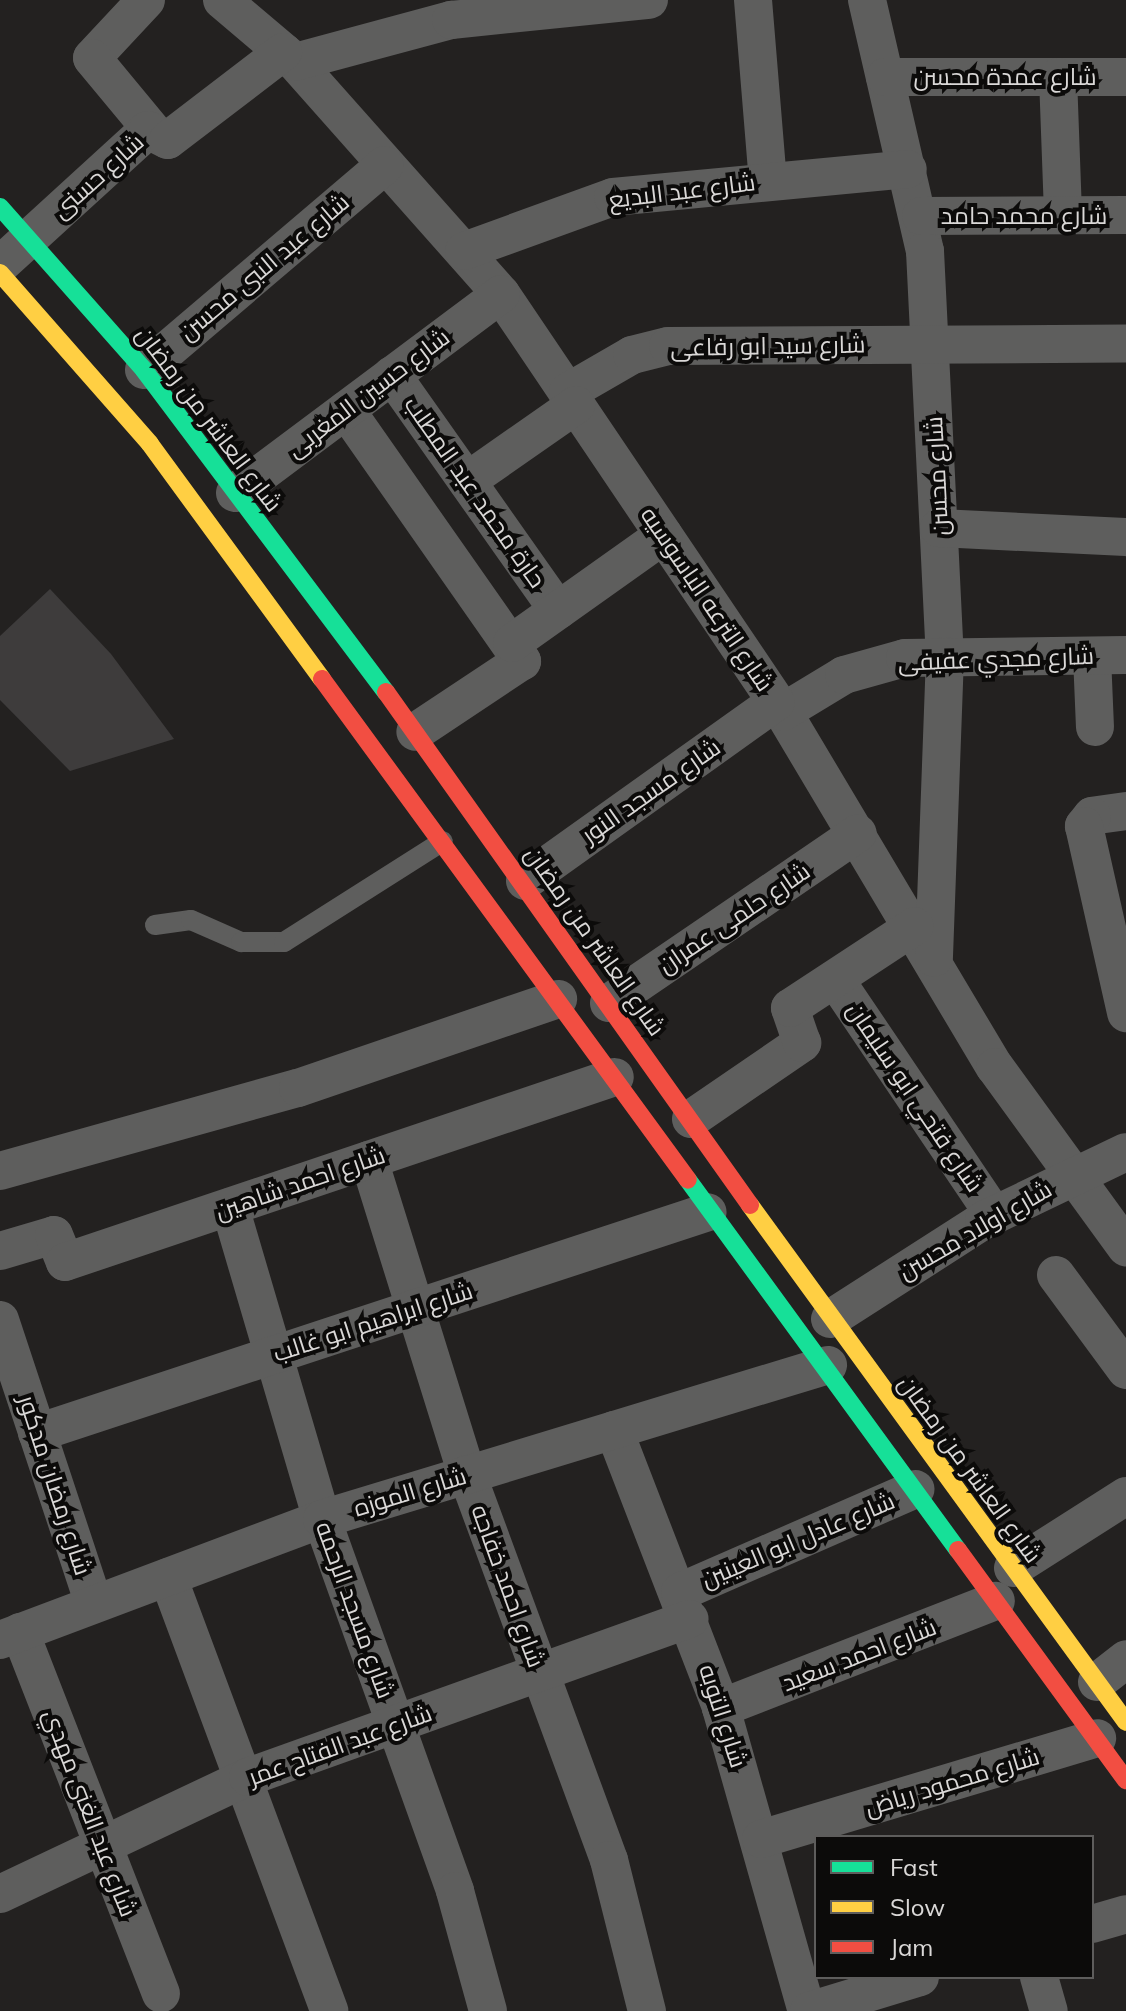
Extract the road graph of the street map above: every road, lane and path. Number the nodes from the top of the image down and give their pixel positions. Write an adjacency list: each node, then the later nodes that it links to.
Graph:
1 (146, 0): 10 (street)
2 (222, 0): 6 (street, شارع الترعه الباسوسيه)
3 (649, 0): 6 (street)
4 (753, 0): 13 (street)
5 (867, 0): 7 (street, شارع محسن)
6 (289, 57): 10 (street, شارع حسنى); 11 (street, شارع الترعه الباسوسيه)
7 (885, 77): 8 (street, شارع عمدة محسن); 12 (street, شارع محسن)
8 (1058, 77): 9 (street, شارع عمدة محسن); 15 (street)
9 (1126, 77)
10 (151, 129): 18 (street, شارع حسنى)
11 (385, 165): 19 (street, شارع الترعه الباسوسيه); 25 (street, شارع عبد النبى محسن)
12 (908, 169): 13 (street, شارع عبد البديع); 17 (street, شارع محسن)
13 (768, 181): 19 (street, شارع عبد البديع)
14 (0, 207): 18 (main road, شارع العاشر من رمضان)
15 (1063, 215): 16 (street, شارع محمد حامد); 17 (street, شارع محمد حامد)
16 (1126, 215)
17 (921, 216): 23 (street, شارع محسن)
18 (30, 238): 20 (street, شارع حسنى); 25 (main road, شارع العاشر من رمضان)
19 (464, 251): 22 (street, شارع الترعه الباسوسيه)
20 (0, 265)
21 (0, 273): 43 (main road, شارع العاشر من رمضان)
22 (501, 294): 26 (street, شارع حسين المغربى); 27 (street, شارع الترعه الباسوسيه)
23 (931, 343): 24 (street, شارع سيد ابو رفاعى); 27 (street, شارع سيد ابو رفاعى); 31 (street, شارع محسن)
24 (1126, 344)
25 (144, 370): 30 (main road, شارع العاشر من رمضان)
26 (392, 375): 28 (street, شارع حسين المغربى); 29 (street, حارة محمد عبد المطلب)
27 (572, 398): 29 (street, شارع سيد ابو رفاعى); 33 (street, شارع الترعه الباسوسيه)
28 (346, 410): 30 (street, شارع حسين المغربى); 35 (street)
29 (467, 481): 34 (street, حارة محمد عبد المطلب)
30 (235, 493): 40 (main road, شارع العاشر من رمضان)
31 (939, 528): 32 (street); 36 (street, شارع محسن)
32 (1122, 534)
33 (664, 535): 34 (street); 38 (street, شارع الترعه الباسوسيه)
34 (558, 610): 35 (street)
35 (512, 643): 40 (street)
36 (945, 656): 37 (street, شارع مجدي عفيفى); 38 (street, شارع مجدي عفيفى); 49 (street, شارع محسن)
37 (1109, 656): 39 (street)
38 (780, 707): 44 (street, شارع الترعه الباسوسيه); 46 (street, شارع مسجد النور)
39 (1095, 727)
40 (415, 732): 41 (main road, شارع العاشر من رمضان)
41 (460, 791): 43 (main road); 46 (main road, شارع العاشر من رمضان)
42 (1126, 811): 53 (street)
43 (422, 813): 45 (main road, شارع العاشر من رمضان)
44 (858, 833): 48 (street, شارع الترعه الباسوسيه); 52 (street, شارع حلمى عمران)
45 (443, 841): 47 (lane); 51 (main road, شارع العاشر من رمضان)
46 (525, 881): 52 (main road, شارع العاشر من رمضان)
47 (155, 925)
48 (915, 926): 49 (street, شارع الترعه الباسوسيه); 50 (street)
49 (934, 958): 59 (street, شارع الترعه الباسوسيه)
50 (835, 979): 55 (street); 62 (street, شارع فتحي ابو سليمان)
51 (558, 999): 54 (main road, شارع العاشر من رمضان); 58 (street)
52 (609, 1003): 55 (main road, شارع العاشر من رمضان)
53 (1126, 1013)
54 (615, 1077): 57 (street, شارع احمد شاهين); 61 (main road, شارع العاشر من رمضان)
55 (691, 1119): 67 (main road, شارع العاشر من رمضان)
56 (1126, 1152): 59 (street, شارع اولاد محسن)
57 (369, 1160): 60 (street, شارع احمد شاهين); 66 (street, شارع احمد خفاجه)
58 (0, 1171)
59 (1071, 1176): 62 (street, شارع اولاد محسن); 63 (street, شارع الترعه الباسوسيه)
60 (230, 1207): 64 (street, شارع احمد شاهين); 69 (street, شارع مسجد الرحمه)
61 (708, 1212): 66 (street, شارع ابراهيم ابو غالب); 70 (main road, شارع العاشر من رمضان)
62 (994, 1215): 67 (street, شارع اولاد محسن)
63 (1126, 1247)
64 (0, 1251)
65 (1056, 1275): 72 (street)
66 (415, 1308): 69 (street, شارع ابراهيم ابو غالب); 75 (street, شارع احمد خفاجه)
67 (830, 1319): 79 (main road, شارع العاشر من رمضان)
68 (0, 1320): 71 (street, شارع رمضان مدكور)
69 (274, 1355): 74 (street, شارع ابراهيم ابو غالب); 78 (street, شارع مسجد الرحمه)
70 (828, 1365): 73 (street, شارع الموزه); 76 (main road, شارع العاشر من رمضان)
71 (7, 1366): 74 (street, شارع رمضان مدكور)
72 (1126, 1370)
73 (614, 1430): 75 (street, شارع الموزه); 83 (street, شارع التوبه)
74 (37, 1433): 82 (street, شارع رمضان مدكور)
75 (467, 1474): 78 (street, شارع الموزه); 86 (street, شارع احمد خفاجه)
76 (916, 1489): 81 (main road, شارع العاشر من رمضان); 83 (street, شارع عادل ابو العينين)
77 (1126, 1496): 79 (street)
78 (322, 1519): 80 (street, شارع الموزه); 88 (street, شارع مسجد الرحمه)
79 (1013, 1568): 85 (main road, شارع العاشر من رمضان)
80 (168, 1577): 82 (street, شارع الموزه); 90 (street)
81 (996, 1601): 87 (street, شارع احمد سعيد); 89 (main road, شارع العاشر من رمضان)
82 (94, 1604): 84 (street, شارع الموزه)
83 (685, 1606): 86 (street, شارع عبد الفتاح عمر); 87 (street, شارع التوبه)
84 (10, 1636): 93 (street, شارع عبد الغنى مهدي)
85 (1111, 1670): 89 (main road, شارع العاشر من رمضان)
86 (540, 1673): 88 (street, شارع عبد الفتاح عمر); 102 (street, شارع احمد خفاجه)
87 (721, 1708): 92 (street, شارع التوبه)
88 (396, 1726): 90 (street, شارع عبد الفتاح عمر); 101 (street, شارع مسجد الرحمه)
89 (1111, 1730): 91 (main road, شارع العاشر من رمضان); 92 (street, شارع محمود رياض)
90 (248, 1777): 93 (street, شارع عبد الفتاح عمر); 100 (street)
91 (1126, 1780)
92 (761, 1839): 103 (street, شارع التوبه)
93 (101, 1840): 94 (street, شارع عبد الفتاح عمر); 99 (street, شارع عبد الغنى مهدي)
94 (0, 1894)
95 (1126, 1914): 96 (street)
96 (1094, 1923)
97 (913, 1979): 103 (street)
98 (1040, 1979): 104 (street)
99 (161, 1994)
100 (329, 2011)
101 (488, 2011)
102 (647, 2011)
103 (808, 2011)
104 (1049, 2011)

